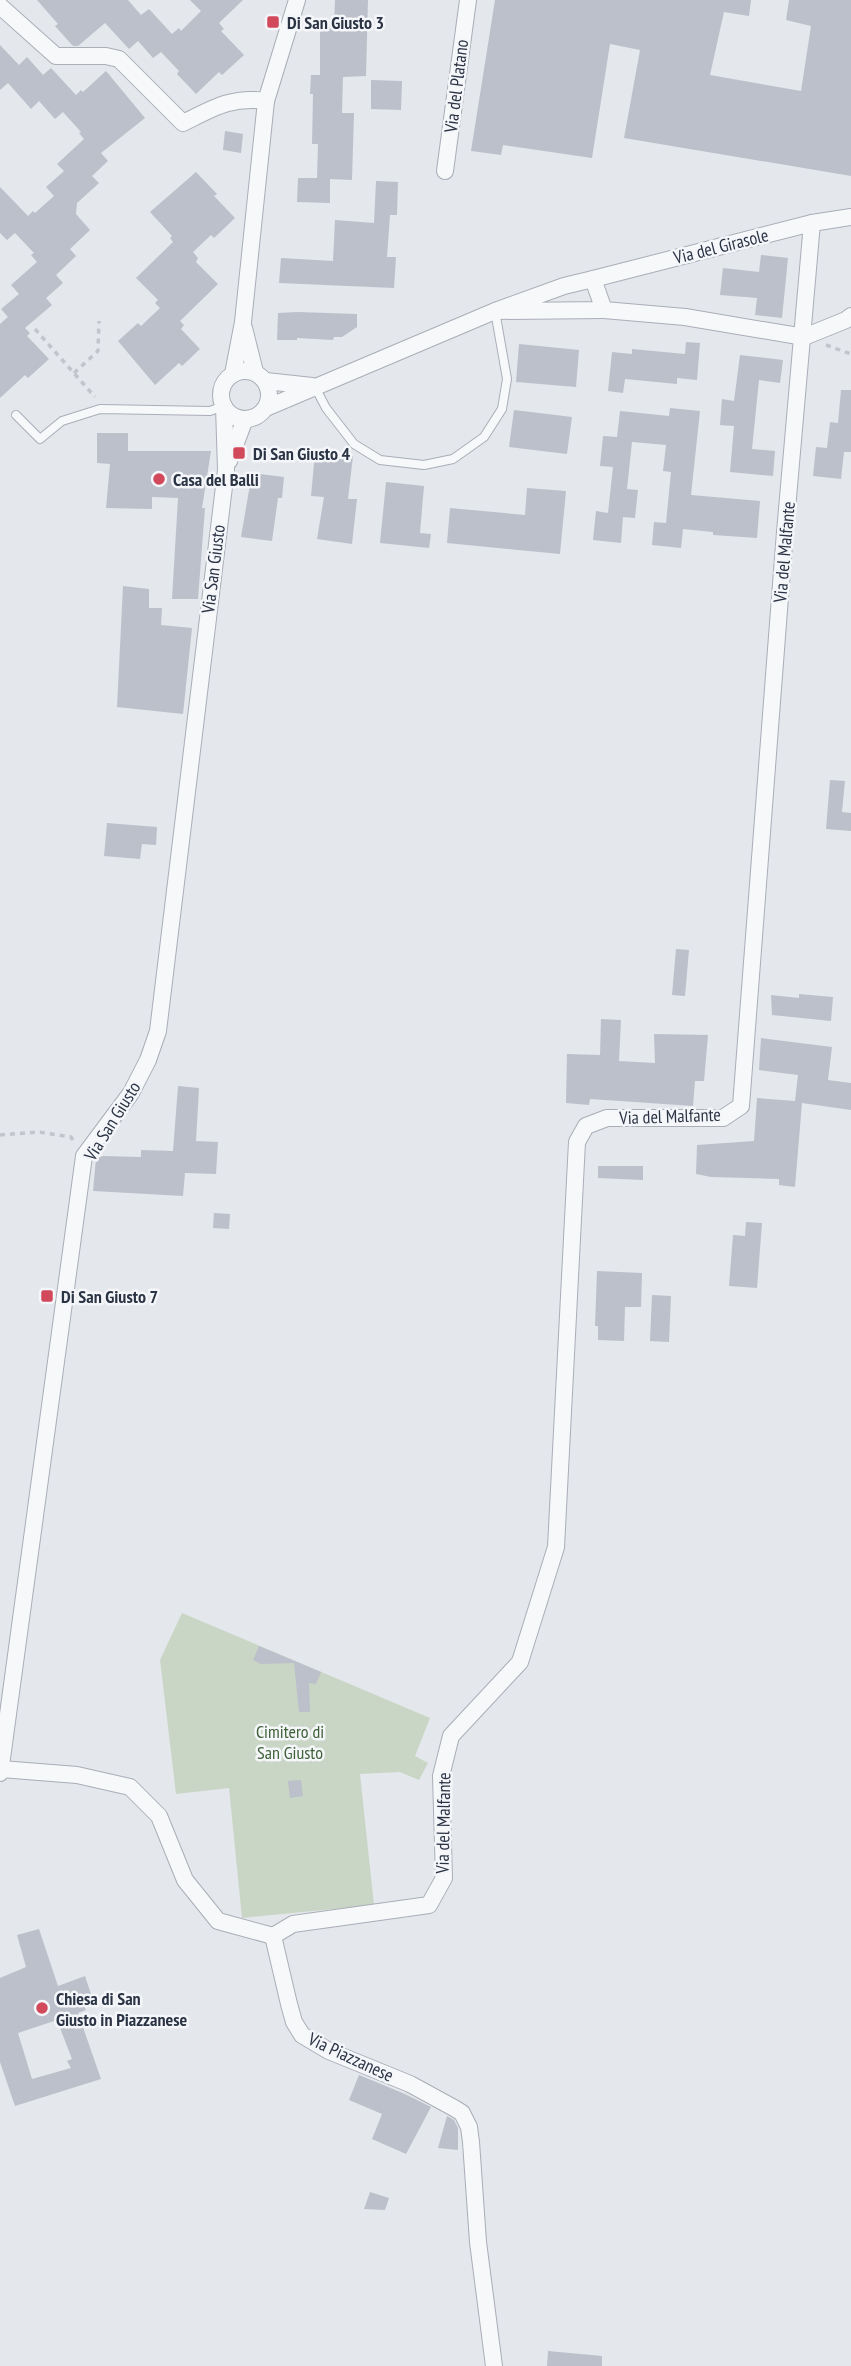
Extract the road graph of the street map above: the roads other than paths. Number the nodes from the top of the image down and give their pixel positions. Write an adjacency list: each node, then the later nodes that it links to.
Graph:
1 (297, 0): 4 (street)
2 (468, 0): 5 (street, Via del Platano)
3 (0, 6): 4 (street)
4 (266, 100): 12 (street)
5 (445, 171)
6 (851, 217): 7 (street, Via del Girasole)
7 (812, 223): 8 (street, Via del Girasole); 13 (street)
8 (593, 279): 9 (street); 10 (street, Via del Girasole)
9 (604, 310): 10 (street, Via del Girasole); 13 (street, Via del Girasole)
10 (495, 311): 16 (street, Via del Girasole); 16 (lane)
11 (851, 316): 13 (street)
12 (243, 323): 14 (street); 15 (street)
13 (804, 337): 23 (street, Via del Malfante)
14 (233, 373): 15 (street); 17 (street)
15 (260, 376): 16 (street, Via del Girasole); 18 (street)
16 (315, 387): 18 (street, Via del Girasole)
17 (223, 406): 19 (lane); 20 (street); 21 (street, Via San Giusto)
18 (266, 408): 20 (street)
19 (16, 415)
20 (245, 419): 21 (street, Via San Giusto)
21 (226, 470): 22 (street, Via San Giusto)
22 (1, 1771): 23 (street)
23 (273, 1936): 24 (street, Via Piazzanese)
24 (494, 2366)

